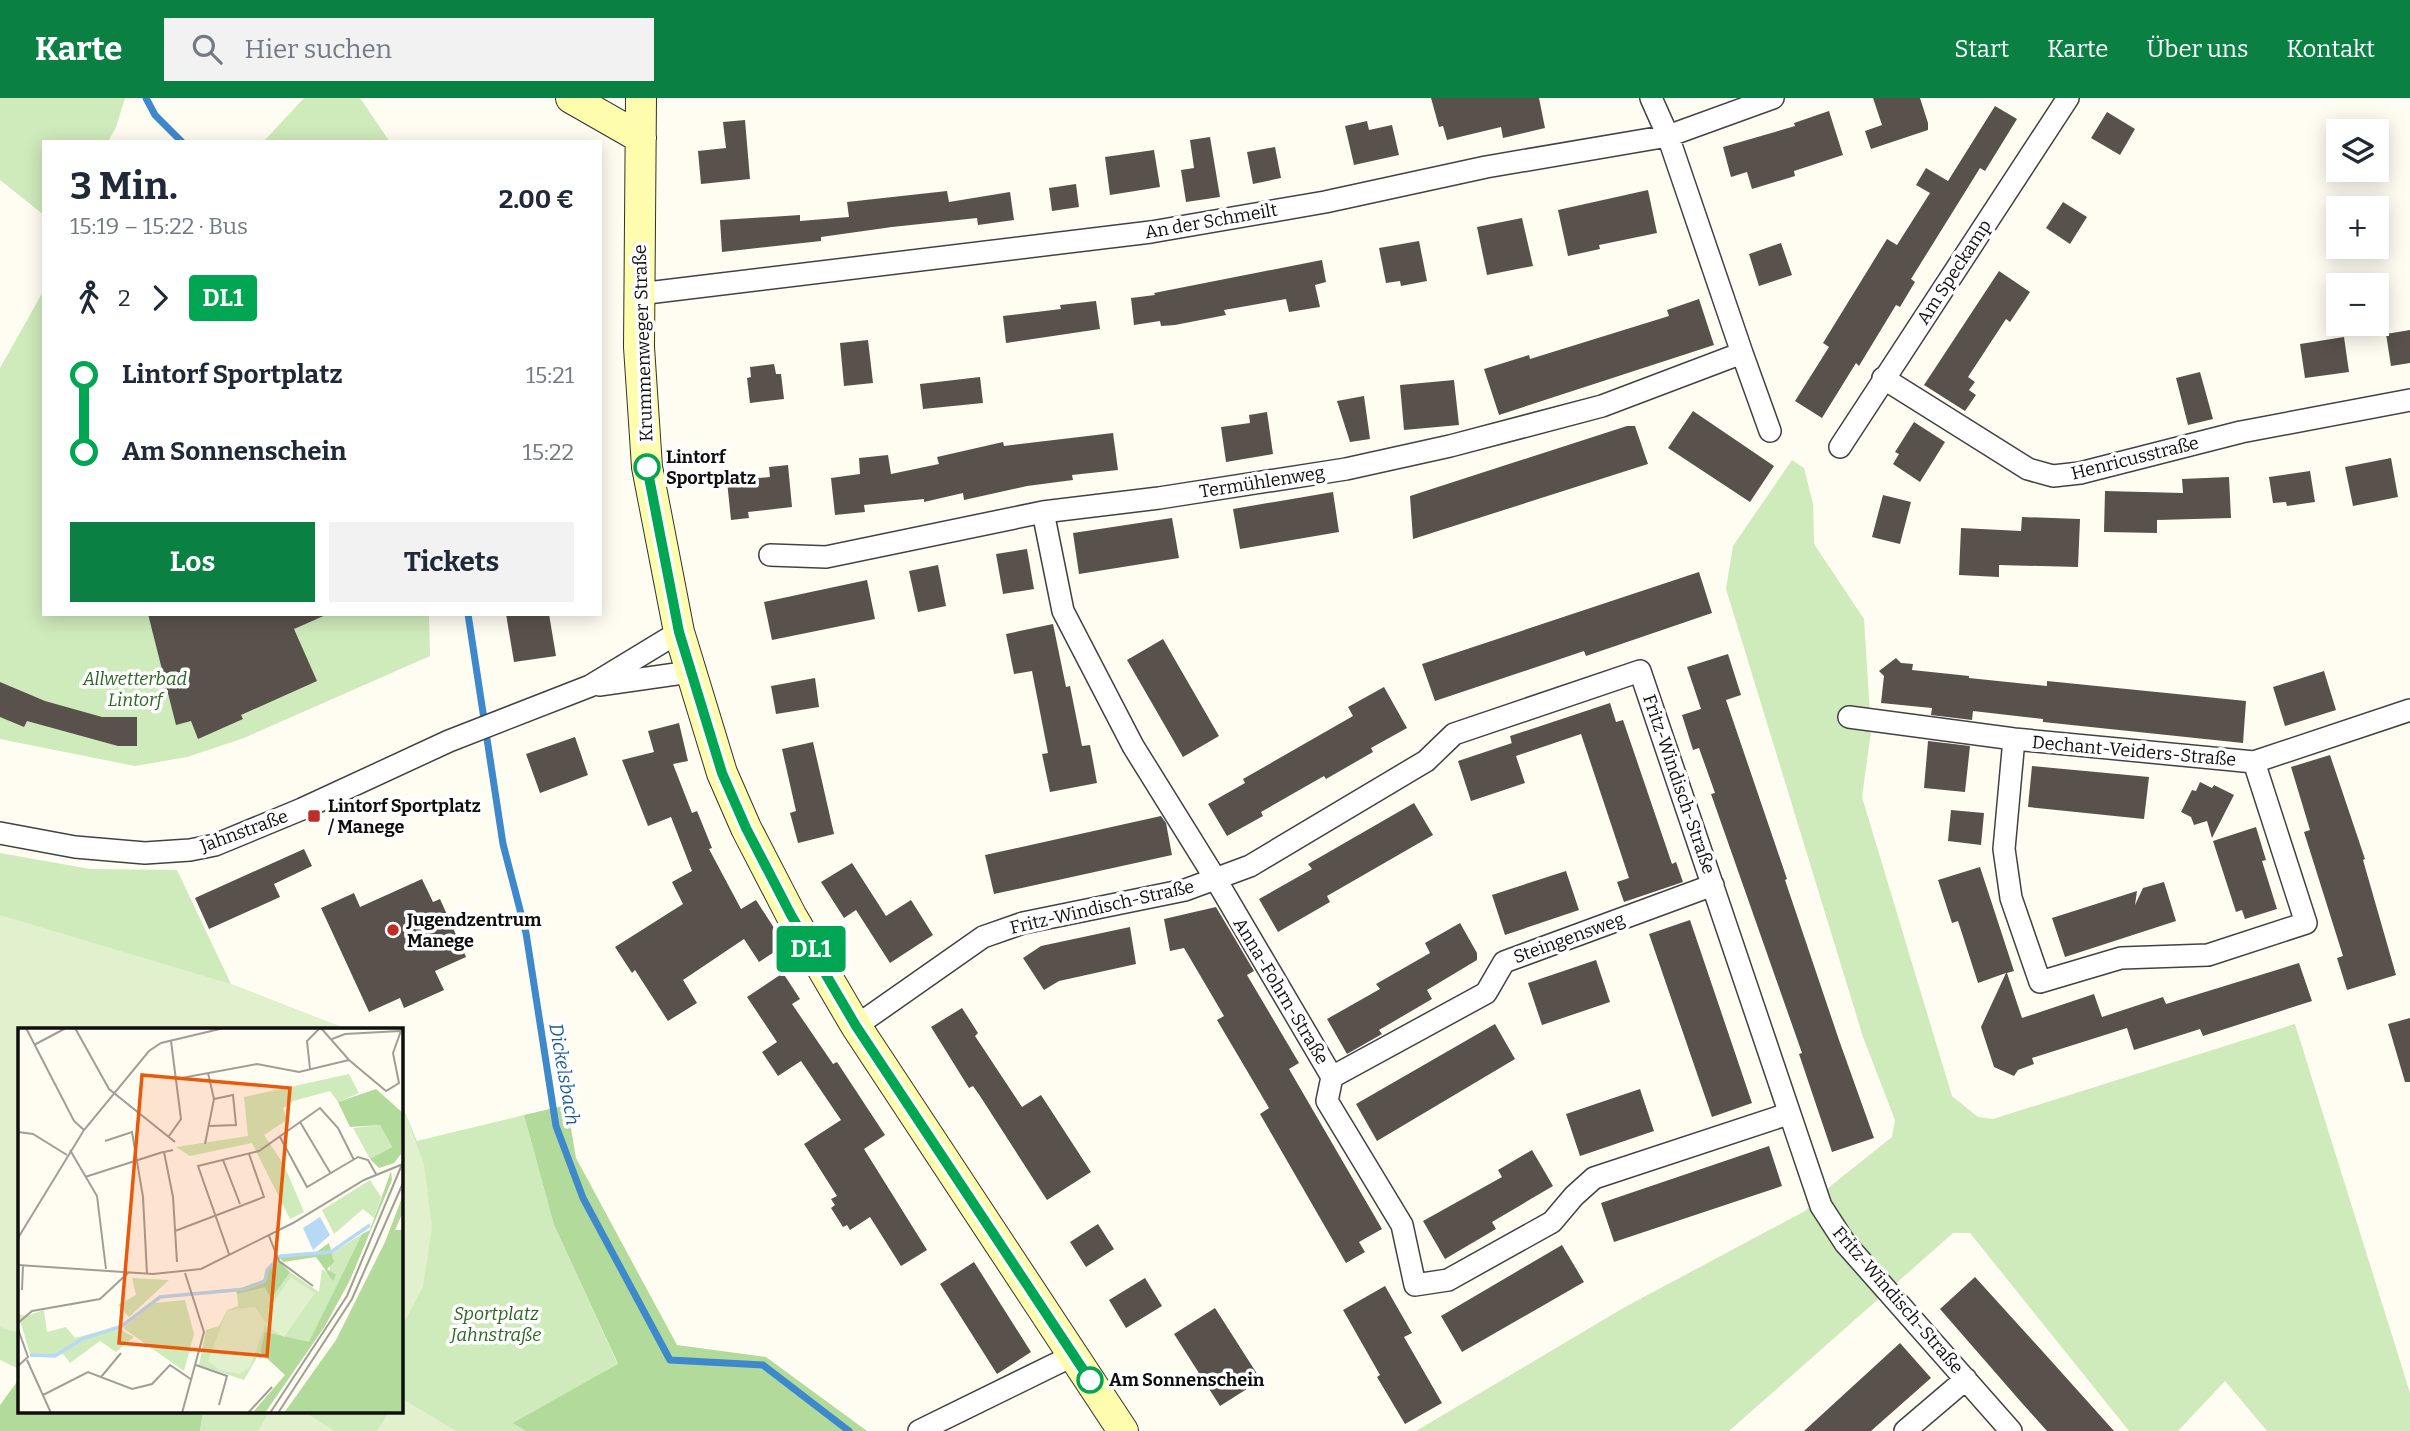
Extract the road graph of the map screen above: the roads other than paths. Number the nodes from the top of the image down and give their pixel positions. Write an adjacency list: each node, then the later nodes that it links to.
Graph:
1 (571, 98): 7 (main road)
2 (641, 98): 7 (main road, Krummenweger Straße)
3 (1651, 98): 6 (street)
4 (1773, 98): 6 (street, An der Schmeilt)
5 (2068, 98): 10 (street, Am Speckamp)
6 (1668, 136): 8 (street, An der Schmeilt); 9 (street)
7 (640, 138): 8 (main road, Krummenweger Straße)
8 (639, 294): 16 (main road, Krummenweger Straße)
9 (1742, 353): 12 (street); 14 (street, Termühlenweg)
10 (1883, 379): 11 (street, Henricusstraße); 13 (street, Am Speckamp)
11 (2408, 408)
12 (1770, 430)
13 (1840, 447)
14 (1043, 512): 15 (street, Termühlenweg); 24 (street, Anna-Fohrn-Straße)
15 (770, 555)
16 (679, 632): 17 (main road, Krummenweger Straße); 18 (street, Jahnstraße)
17 (690, 672): 18 (street, Jahnstraße); 26 (main road, Krummenweger Straße)
18 (590, 686): 23 (street, Jahnstraße)
19 (2410, 710): 22 (street, Dechant-Veiders-Straße)
20 (1849, 717): 21 (street, Dechant-Veiders-Straße)
21 (2014, 739): 22 (street, Dechant-Veiders-Straße); 22 (street, Dechant-Veiders-Straße)
22 (2254, 762)
23 (0, 833)
24 (1215, 878): 25 (street, Fritz-Windisch-Straße); 26 (street, Fritz-Windisch-Straße); 27 (street, Anna-Fohrn-Straße)
25 (1713, 885): 27 (street, Steingensweg); 28 (street, Fritz-Windisch-Straße)
26 (856, 1026): 29 (main road, Krummenweger Straße)
27 (1332, 1077): 28 (street, Anna-Fohrn-Straße)
28 (1788, 1114): 30 (street, Fritz-Windisch-Straße)
29 (1074, 1355): 31 (street); 32 (main road, Krummenweger Straße)
30 (1966, 1379): 33 (street); 34 (street, Fritz-Windisch-Straße)
31 (919, 1431)
32 (1123, 1431)
33 (1905, 1431)
34 (2011, 1431)

